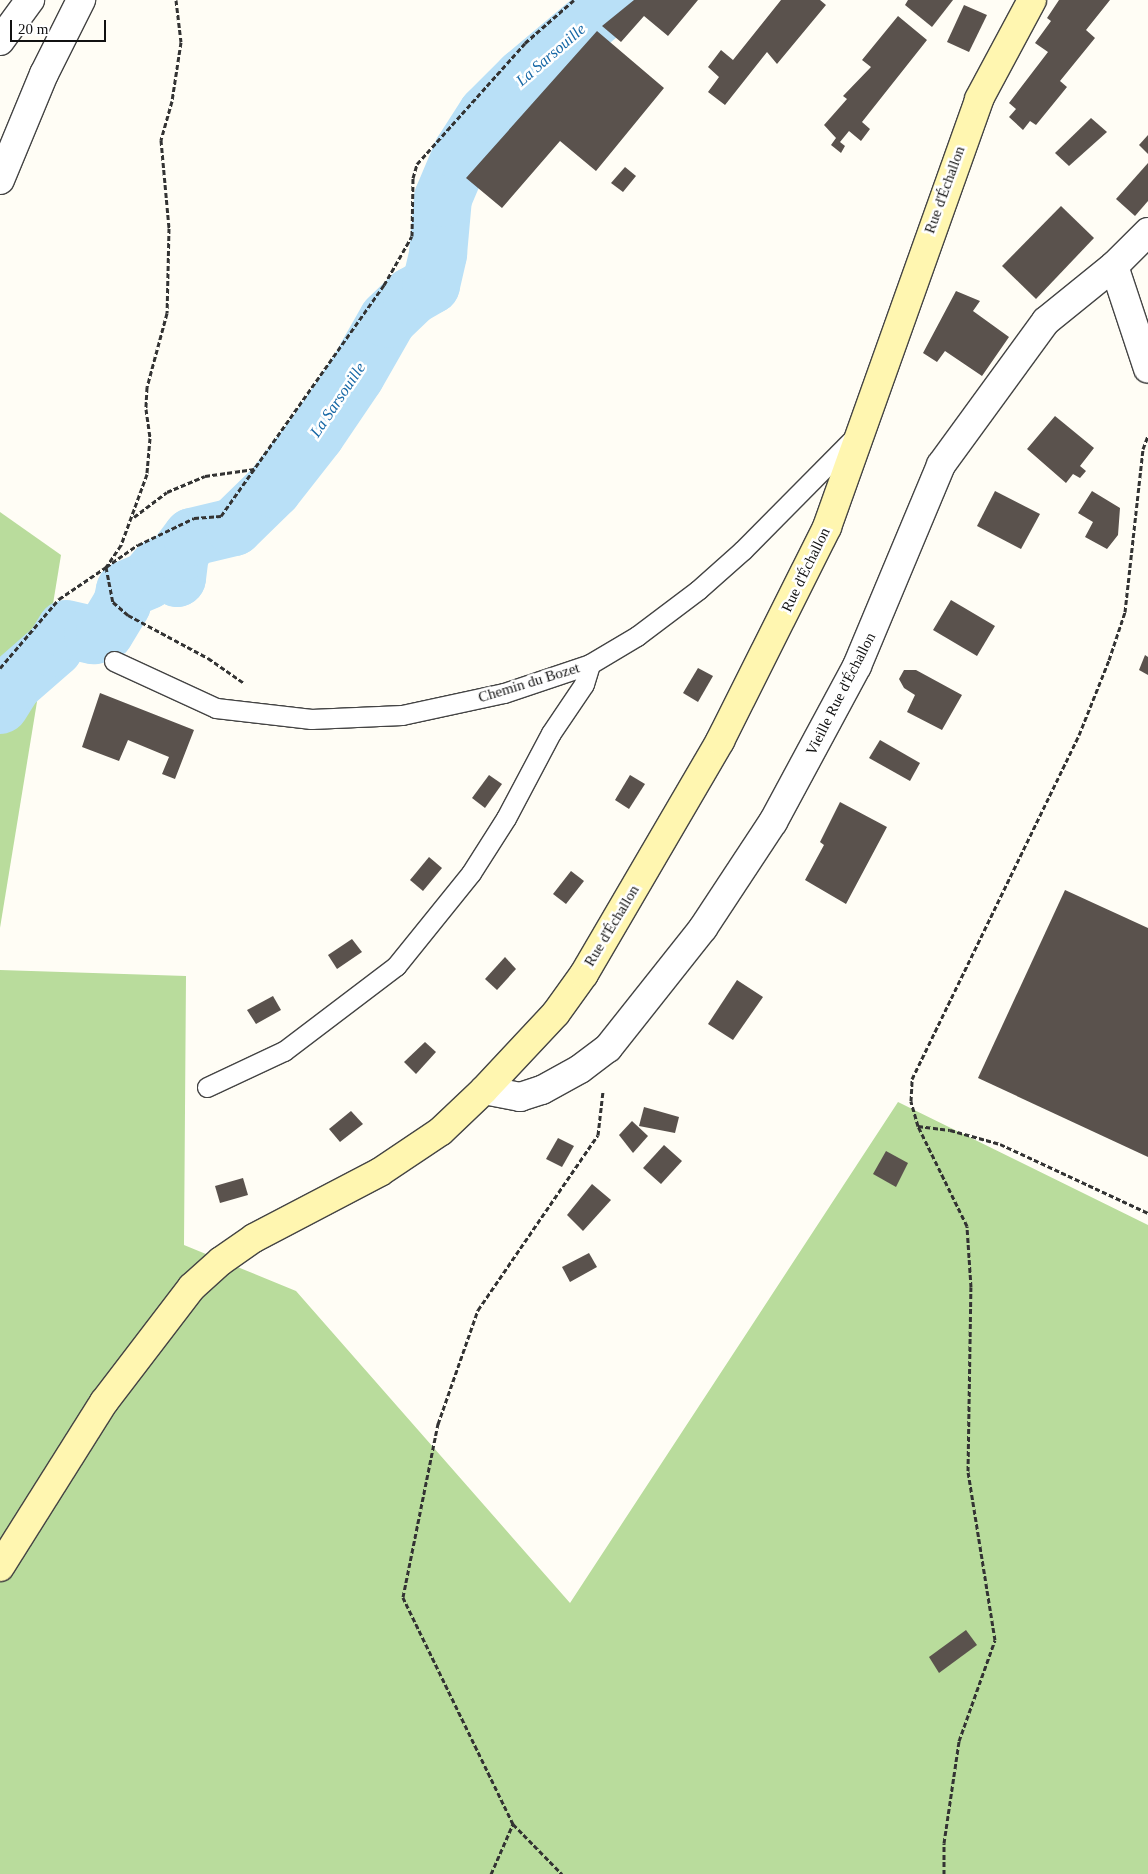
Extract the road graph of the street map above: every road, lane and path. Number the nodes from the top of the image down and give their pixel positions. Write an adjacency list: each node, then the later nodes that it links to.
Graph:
1 (30, 0): 6 (street)
2 (81, 0): 7 (street)
3 (176, 0): 14 (path)
4 (574, 0): 13 (path)
5 (1032, 0): 11 (main road, Rue d'Échallon)
6 (0, 41)
7 (0, 180)
8 (1148, 232): 9 (street, Vieille Rue d'Échallon)
9 (1114, 266): 10 (street); 20 (street, Vieille Rue d'Échallon)
10 (1148, 369)
11 (866, 426): 17 (lane, Chemin du Bozet); 22 (main road, Rue d'Échallon)
12 (1148, 435): 23 (path)
13 (256, 469): 14 (path); 15 (path)
14 (132, 518): 15 (path)
15 (106, 567): 18 (path); 19 (path)
16 (114, 661): 17 (lane, Chemin du Bozet)
17 (590, 664): 21 (lane)
18 (0, 668)
19 (250, 688)
20 (608, 1048): 22 (street, Vieille Rue d'Échallon); 26 (path)
21 (207, 1087)
22 (484, 1090): 25 (main road, Rue d'Échallon)
23 (918, 1126): 24 (path); 29 (path)
24 (1148, 1213)
25 (0, 1567)
26 (513, 1824): 27 (path); 28 (path)
27 (491, 1874)
28 (562, 1874)
29 (944, 1874)

